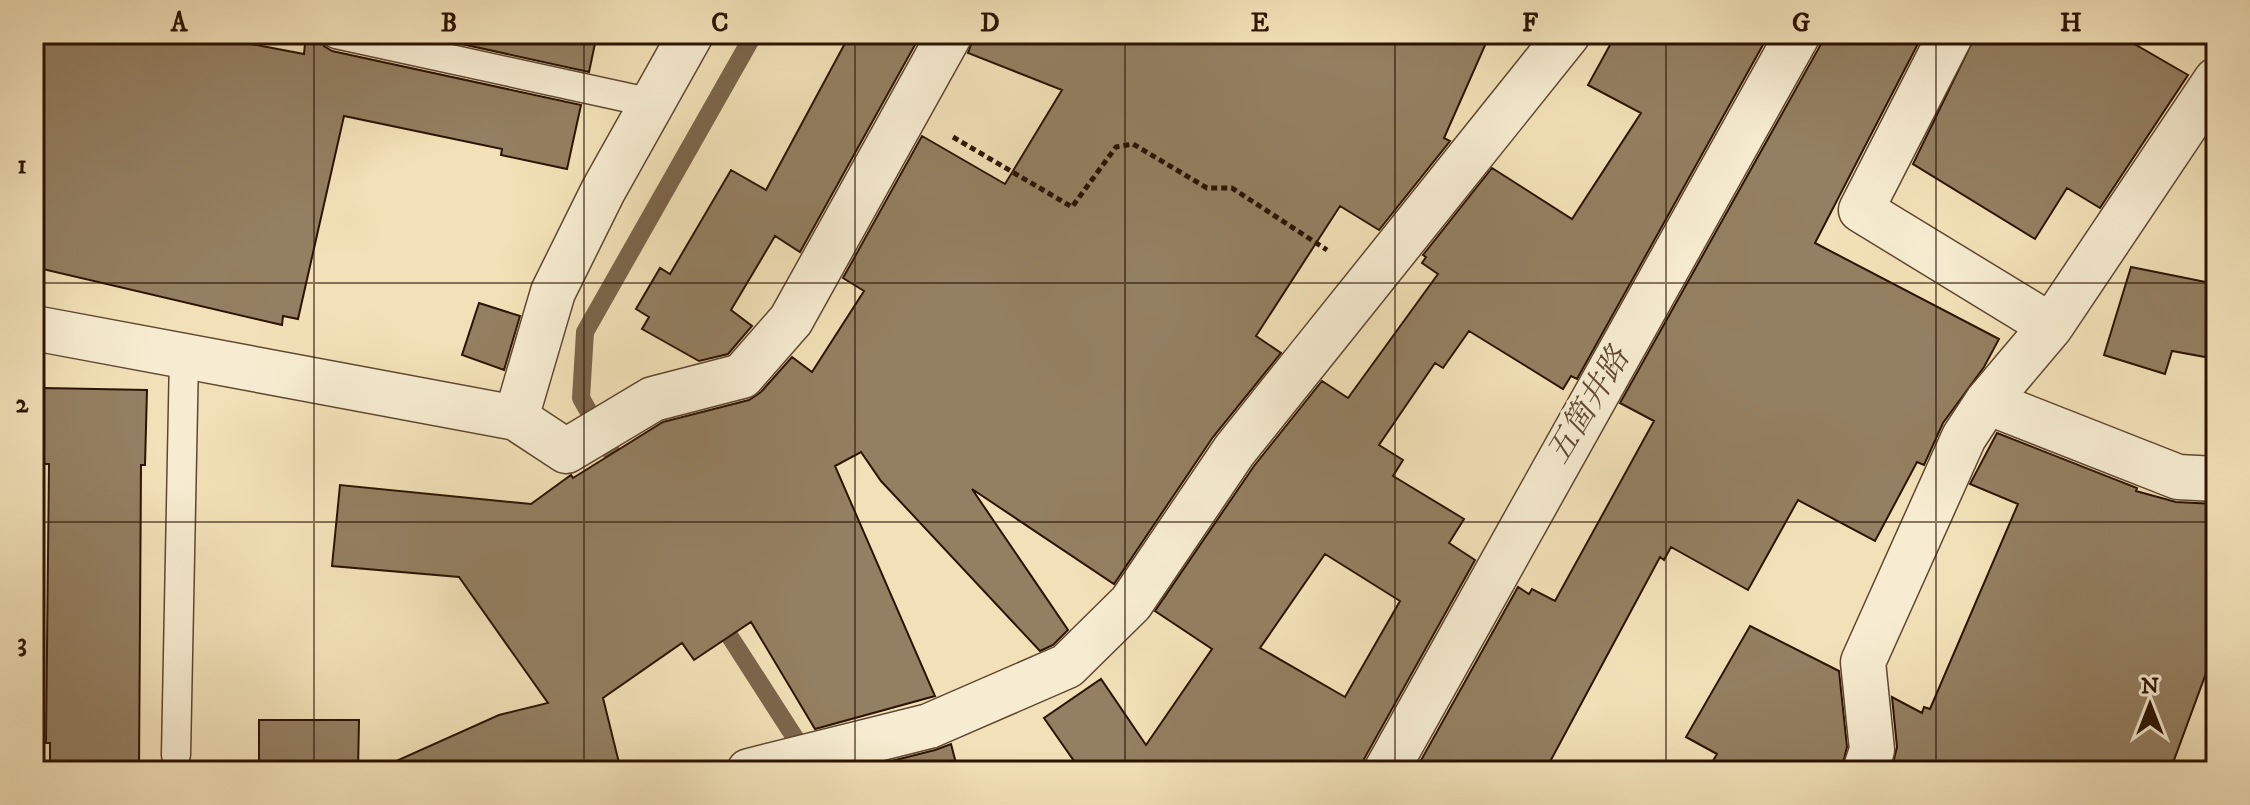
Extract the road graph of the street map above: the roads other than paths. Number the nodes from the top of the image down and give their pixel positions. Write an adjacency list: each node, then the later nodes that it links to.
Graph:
1 (336, 34): 8 (lane)
2 (691, 34): 8 (street)
3 (950, 34): 13 (street)
4 (1568, 34): 16 (street)
5 (1798, 34): 17 (street)
6 (1951, 34): 9 (street)
7 (2216, 80): 9 (street)
8 (652, 103): 13 (street)
9 (2051, 326): 12 (street)
10 (34, 328): 11 (street)
11 (184, 356): 13 (street); 15 (lane)
12 (1987, 402): 14 (street); 18 (street)
13 (516, 418)
14 (2216, 479)
15 (176, 755)
16 (749, 771)
17 (1386, 771)
18 (1865, 771)

